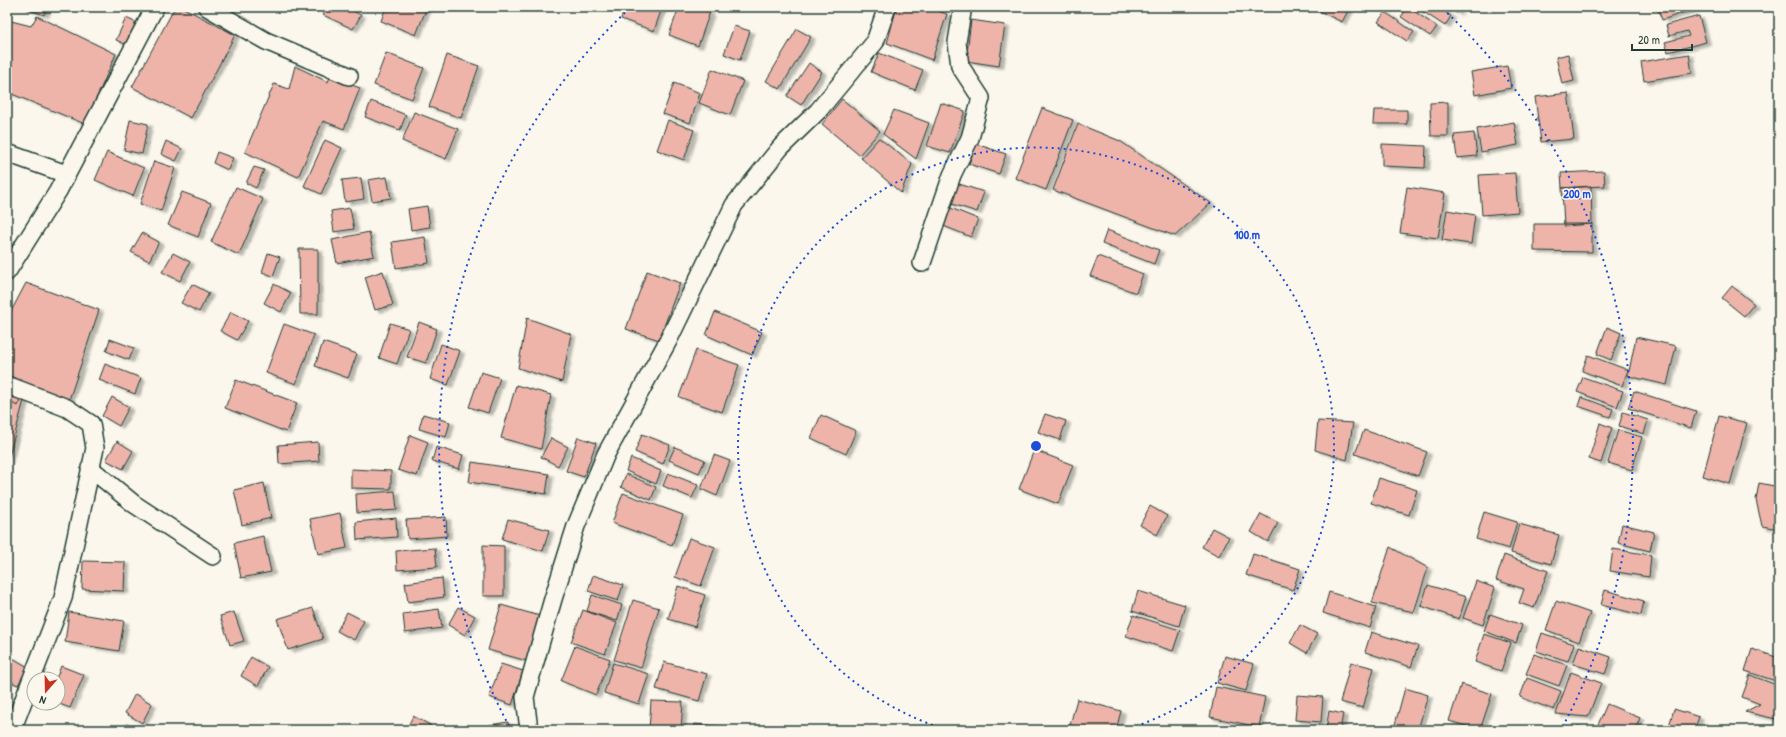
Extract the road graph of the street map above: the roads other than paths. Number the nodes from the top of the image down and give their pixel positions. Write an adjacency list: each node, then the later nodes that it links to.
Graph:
1 (155, 7): 7 (street)
2 (207, 7): 5 (street)
3 (887, 7): 14 (street)
4 (961, 7): 8 (street)
5 (349, 76)
6 (7, 153): 7 (street)
7 (66, 174): 9 (street)
8 (922, 264)
9 (7, 272)
10 (7, 385): 11 (street)
11 (90, 468): 12 (street); 13 (street)
12 (213, 556)
13 (12, 730)
14 (529, 730)

